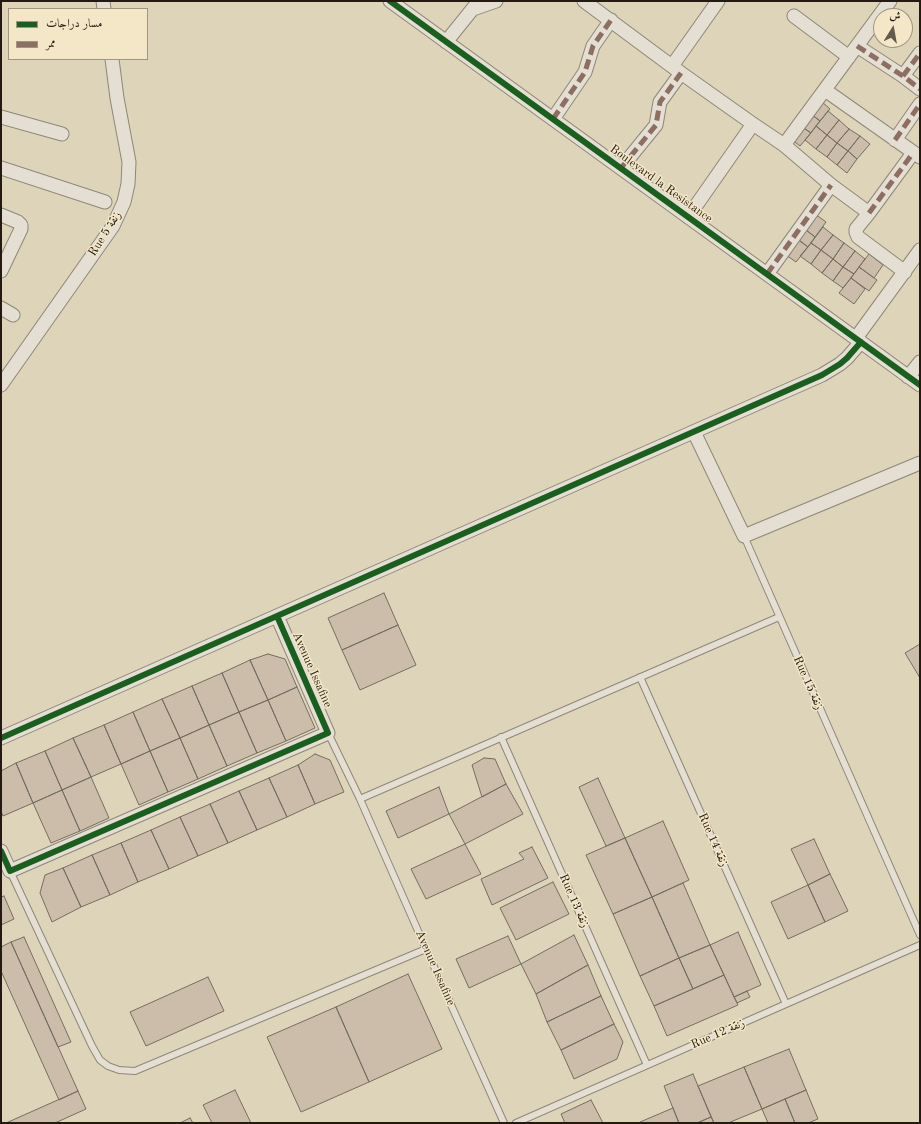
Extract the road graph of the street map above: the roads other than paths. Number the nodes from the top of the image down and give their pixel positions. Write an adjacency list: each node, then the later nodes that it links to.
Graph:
1 (390, 1): 9 (street, Boulevard la Resistance)
2 (496, 1): 6 (street)
3 (584, 1): 8 (street)
4 (718, 1): 14 (street)
5 (890, 1): 10 (street)
6 (476, 5): 9 (street)
7 (794, 16): 12 (street)
8 (611, 20): 14 (street); 20 (street)
9 (446, 42): 20 (street, Boulevard la Resistance)
10 (857, 46): 12 (street); 15 (street)
11 (919, 55): 15 (street)
12 (849, 57): 17 (street)
13 (112, 60): 43 (street, Rue 5 زنقة)
14 (676, 69): 21 (street); 27 (street)
15 (903, 76): 16 (street)
16 (920, 89)
17 (825, 90): 23 (street); 24 (street)
18 (920, 104): 23 (street)
19 (1, 117): 22 (street)
20 (553, 119): 27 (street, Boulevard la Resistance)
21 (753, 124): 24 (street); 32 (street)
22 (62, 134)
23 (895, 140): 25 (street)
24 (784, 145): 28 (street)
25 (917, 155): 30 (street)
26 (1, 168): 29 (street)
27 (621, 168): 32 (street, Boulevard la Resistance)
28 (831, 185): 30 (street); 37 (street)
29 (105, 202)
30 (869, 213): 36 (street)
31 (1, 215): 34 (street)
32 (688, 217): 37 (street, Boulevard la Resistance)
33 (920, 250): 36 (street)
34 (4, 258): 35 (street)
35 (1, 271)
36 (905, 272): 40 (street)
37 (767, 274): 40 (street, Boulevard la Resistance)
38 (1, 308): 39 (street)
39 (13, 315)
40 (858, 340): 42 (street, Boulevard la Resistance); 45 (street)
41 (920, 362): 42 (street)
42 (908, 377): 44 (street, Boulevard la Resistance)
43 (1, 385)
44 (920, 385)
45 (694, 432): 47 (street, Rue 15 زنقة); 48 (street)
46 (920, 463): 47 (street)
47 (744, 536): 49 (lane, Rue 15 زنقة)
48 (277, 616): 51 (street, Avenue Issafine); 53 (street)
49 (779, 616): 50 (lane); 57 (lane, Rue 15 زنقة)
50 (640, 677): 52 (lane); 60 (lane, Rue 14 زنقة)
51 (328, 733): 54 (lane, Avenue Issafine); 56 (street)
52 (501, 737): 54 (lane); 61 (lane, Rue 13 زنقة)
53 (1, 738)
54 (360, 799): 59 (lane, Avenue Issafine)
55 (1, 851): 56 (street)
56 (10, 871): 59 (lane)
57 (920, 935)
58 (920, 945): 60 (lane, Rue 12 زنقة)
59 (426, 949): 62 (lane, Avenue Issafine)
60 (786, 1004): 61 (lane, Rue 12 زنقة)
61 (648, 1065): 63 (lane, Rue 12 زنقة)
62 (504, 1123)
63 (516, 1123)

